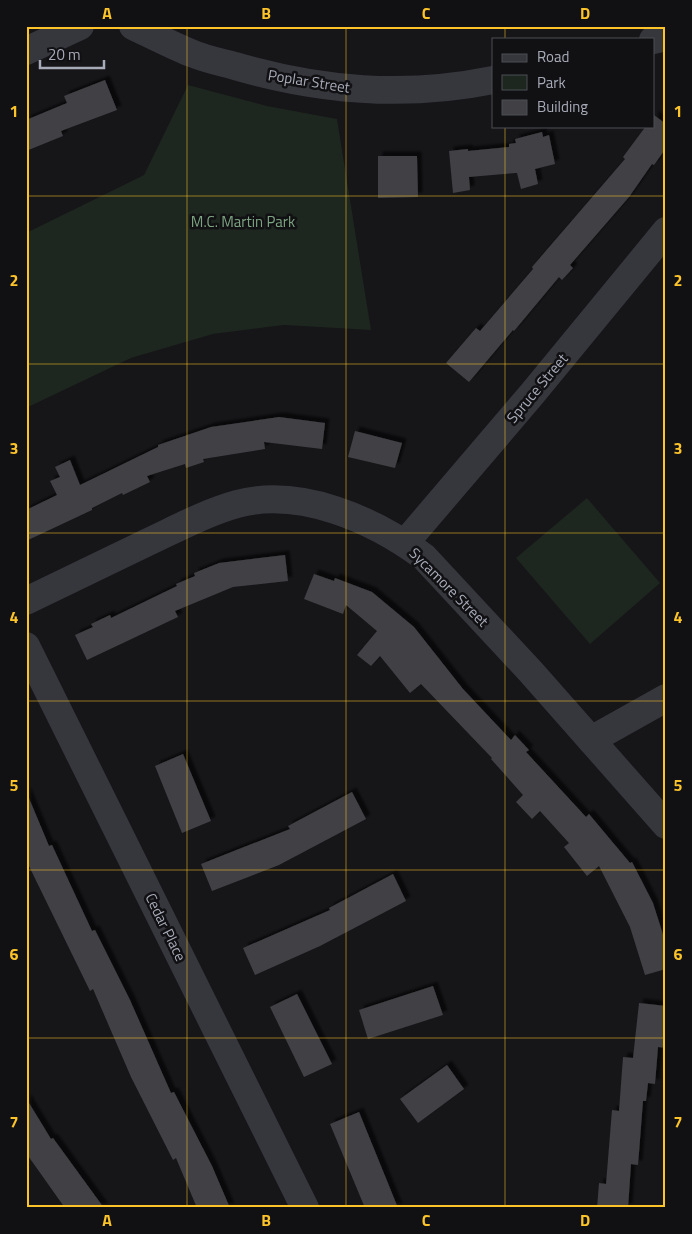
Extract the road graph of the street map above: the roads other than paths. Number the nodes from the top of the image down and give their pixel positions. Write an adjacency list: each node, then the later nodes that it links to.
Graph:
1 (80, 26): 3 (street)
2 (132, 26): 4 (street, Poplar Street)
3 (26, 51)
4 (492, 80)
5 (666, 231): 6 (street, Spruce Street)
6 (405, 543): 7 (street, Sycamore Street); 10 (street, Sycamore Street)
7 (26, 601)
8 (26, 646): 12 (street, Cedar Place)
9 (666, 698): 10 (street)
10 (590, 740): 11 (street, Sycamore Street)
11 (666, 825)
12 (305, 1208)

